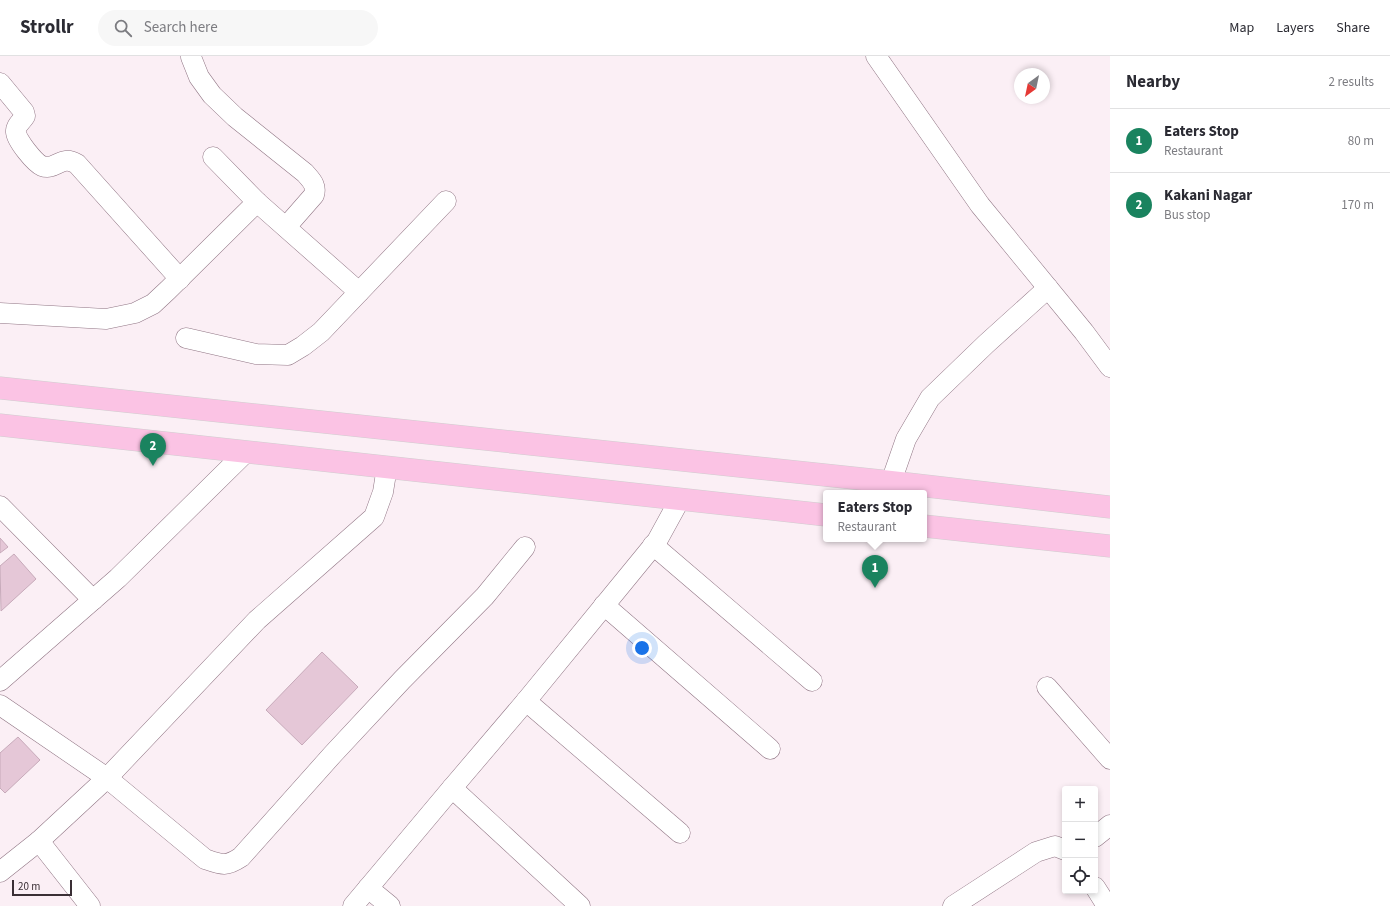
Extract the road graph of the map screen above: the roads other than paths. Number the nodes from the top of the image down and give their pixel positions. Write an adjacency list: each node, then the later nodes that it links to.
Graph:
1 (876, 56): 9 (street)
2 (191, 57): 7 (street)
3 (0, 83): 8 (street)
4 (213, 157): 6 (street)
5 (446, 201): 10 (street)
6 (256, 202): 7 (street); 8 (street)
7 (286, 227): 10 (street)
8 (180, 279): 11 (street)
9 (1048, 288): 13 (street); 18 (street)
10 (359, 292): 12 (street)
11 (0, 313)
12 (186, 338)
13 (1110, 367)
14 (0, 388): 18 (main road)
15 (0, 425): 16 (main road)
16 (246, 452): 17 (main road); 27 (street)
17 (387, 467): 19 (main road); 36 (street)
18 (891, 482): 21 (main road)
19 (680, 499): 22 (main road); 24 (street)
20 (0, 506): 27 (street)
21 (1110, 508)
22 (823, 515)
23 (927, 526): 25 (main road)
24 (653, 545): 28 (street); 30 (street)
25 (1110, 546)
26 (525, 547): 36 (street)
27 (93, 600): 29 (street)
28 (604, 605): 32 (street); 34 (street)
29 (0, 681)
30 (812, 681)
31 (1047, 687): 35 (street)
32 (526, 701): 37 (street); 39 (street)
33 (0, 705): 36 (street)
34 (770, 749)
35 (1110, 758)
36 (107, 778): 41 (street)
37 (452, 788): 44 (street); 49 (street)
38 (1110, 825): 40 (street)
39 (680, 833)
40 (1098, 835)
41 (39, 841): 43 (street); 46 (street)
42 (1062, 849): 50 (street)
43 (0, 872)
44 (368, 888): 47 (street); 48 (street)
45 (1098, 892): 51 (street)
46 (90, 906)
47 (353, 906)
48 (390, 906)
49 (580, 906)
50 (953, 906)
51 (1107, 906)

